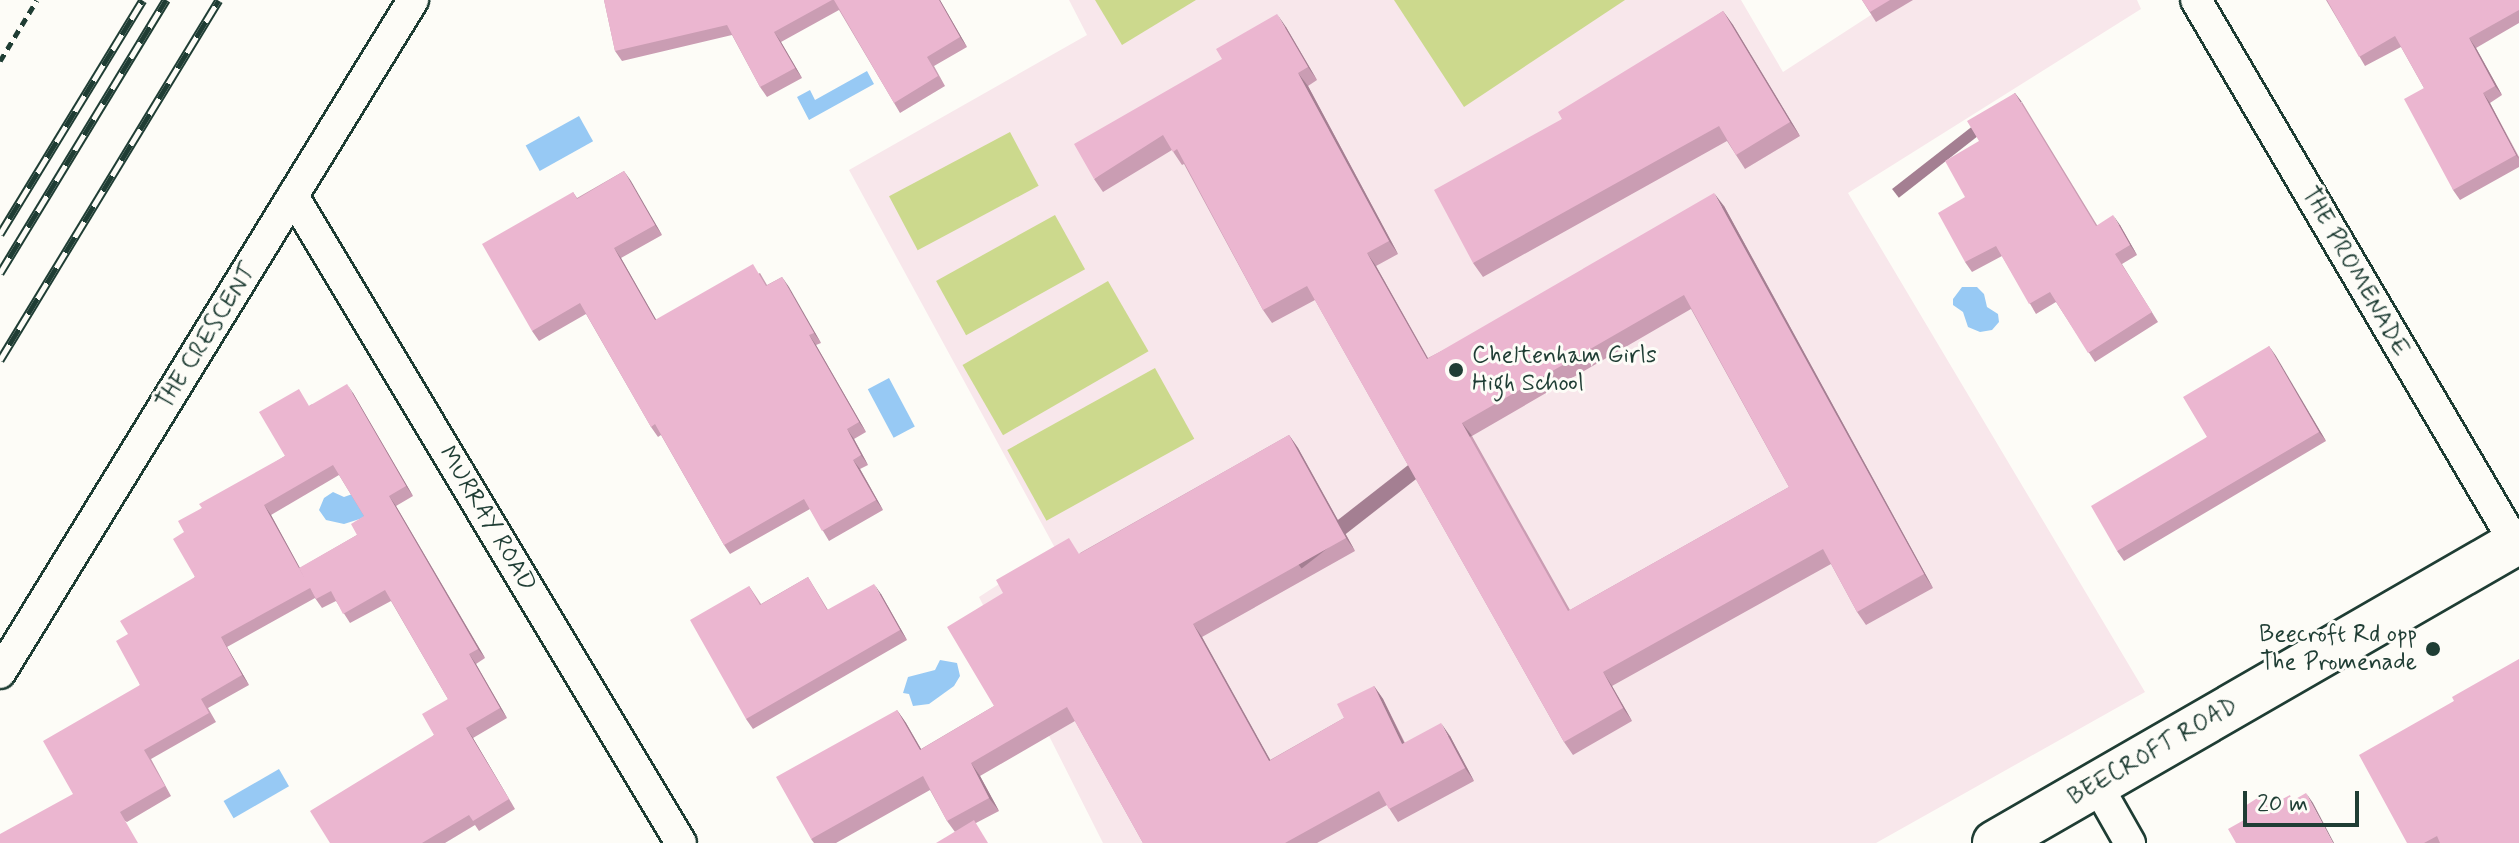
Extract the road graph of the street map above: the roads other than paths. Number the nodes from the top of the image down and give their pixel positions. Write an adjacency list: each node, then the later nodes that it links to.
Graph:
1 (413, 0): 3 (street, THE CRESCENT)
2 (2196, 0): 4 (street, THE PROMENADE)
3 (293, 196): 5 (street, THE CRESCENT); 7 (street, MURRAY ROAD)
4 (2517, 542): 6 (main road, BEECROFT ROAD)
5 (0, 673)
6 (2097, 785): 8 (main road, BEECROFT ROAD); 9 (street)
7 (681, 843)
8 (1995, 843)
9 (2130, 843)

